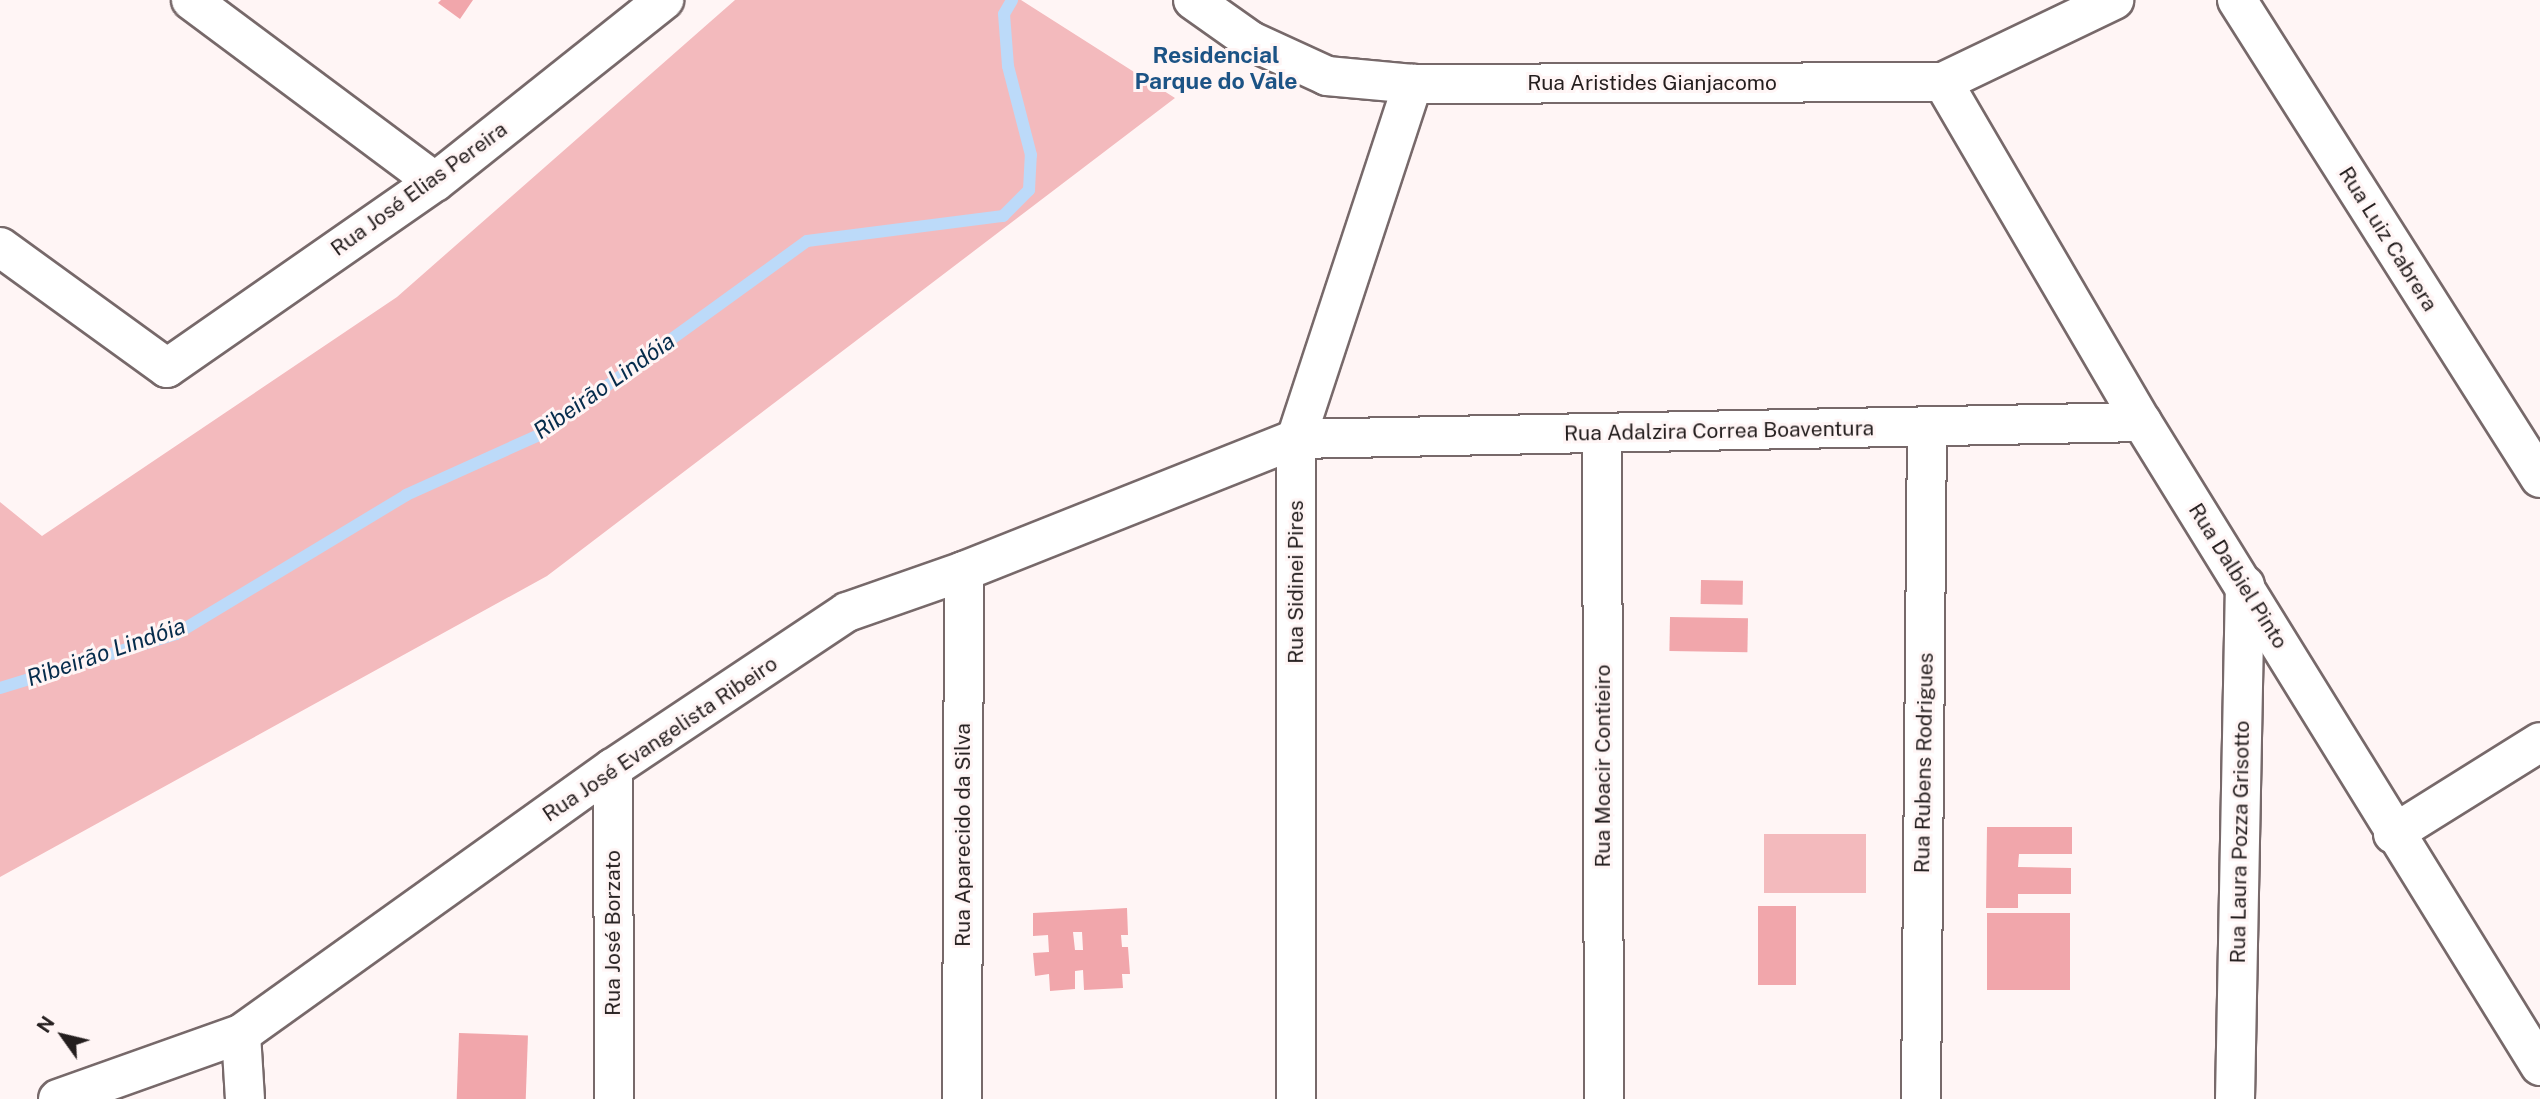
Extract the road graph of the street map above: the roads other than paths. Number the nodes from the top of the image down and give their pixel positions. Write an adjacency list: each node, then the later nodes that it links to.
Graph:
1 (191, 0): 8 (street)
2 (664, 0): 8 (street, Rua José Elias Pereira)
3 (1193, 0): 7 (street, Rua Aristides Gianjacomo)
4 (2114, 0): 6 (street, Rua Aristides Gianjacomo)
5 (2237, 0): 14 (street, Rua Luiz Cabrera)
6 (1943, 82): 7 (street, Rua Aristides Gianjacomo); 10 (street, Rua Dalbiel Pinto)
7 (1413, 83): 13 (street, Rua Sidinei Pires)
8 (435, 182): 9 (street, Rua José Elias Pereira)
9 (0, 247)
10 (2142, 422): 11 (street, Rua Adalzira Correa Boaventura); 16 (street, Rua Dalbiel Pinto)
11 (1927, 426): 12 (street, Rua Adalzira Correa Boaventura); 28 (street, Rua Rubens Rodrigues)
12 (1602, 433): 13 (street, Rua Adalzira Correa Boaventura); 27 (street, Rua Moacir Contieiro)
13 (1296, 439): 15 (street, Rua José Evangelista Ribeiro); 26 (street, Rua Sidinei Pires)
14 (2540, 478)
15 (964, 571): 18 (street, Rua José Evangelista Ribeiro); 25 (street, Rua Aparecido da Silva)
16 (2245, 584): 19 (street, Rua Dalbiel Pinto); 29 (street, Rua Laura Pozza Grisotto)
17 (2540, 742): 19 (street)
18 (612, 768): 20 (street, Rua José Evangelista Ribeiro); 24 (street, Rua José Borzato)
19 (2393, 834): 21 (street, Rua Dalbiel Pinto)
20 (241, 1034): 22 (street, Rua José Evangelista Ribeiro); 23 (street)
21 (2540, 1066)
22 (58, 1099)
23 (244, 1099)
24 (614, 1099)
25 (962, 1099)
26 (1296, 1099)
27 (1604, 1099)
28 (1921, 1099)
29 (2235, 1099)

